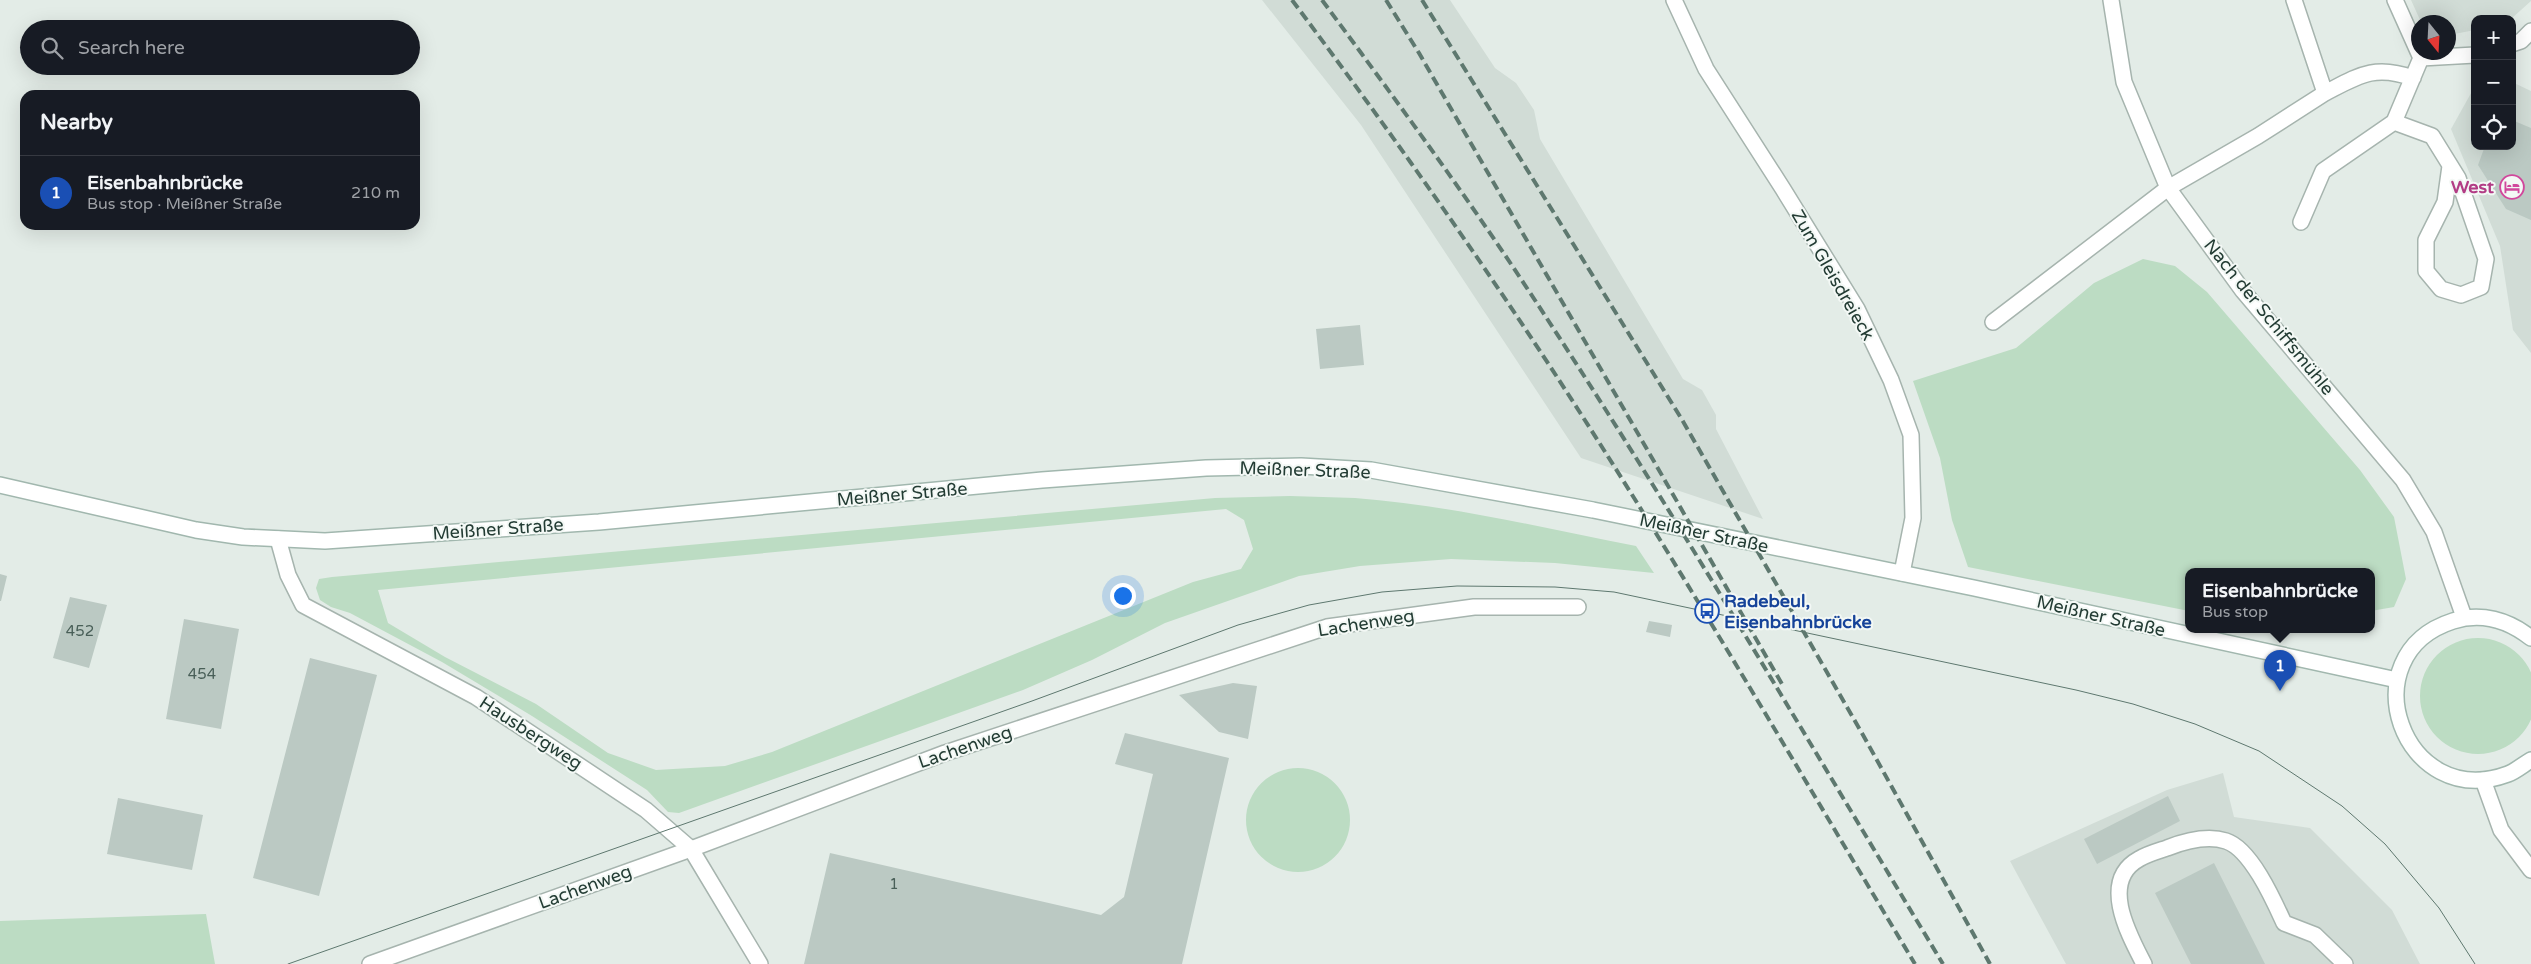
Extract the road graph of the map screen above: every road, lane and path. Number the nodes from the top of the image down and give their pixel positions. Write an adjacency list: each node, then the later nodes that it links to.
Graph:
1 (2111, 0): 15 (main road, Nach der Schiffsmühle)
2 (2294, 0): 12 (main road)
3 (2395, 0): 6 (main road)
4 (1674, 2): 20 (main road, Zum Gleisdreieck)
5 (2531, 31): 7 (main road)
6 (2411, 36)
7 (2516, 42)
8 (2471, 55): 9 (main road)
9 (2456, 56)
10 (2420, 60): 11 (main road)
11 (2412, 78): 12 (main road); 13 (main road)
12 (2325, 92): 15 (main road)
13 (2394, 122): 14 (main road); 16 (main road)
14 (2450, 166): 14 (main road)
15 (2168, 188): 17 (main road); 22 (main road, Nach der Schiffsmühle)
16 (2302, 222)
17 (1994, 322)
18 (0, 485): 19 (main road, Meißner Straße)
19 (278, 539): 20 (main road, Meißner Straße); 27 (main road, Hausbergweg)
20 (1902, 573): 24 (main road, Meißner Straße)
21 (1578, 607): 27 (main road, Lachenweg)
22 (2464, 617): 23 (main road); 24 (main road)
23 (2531, 638)
24 (2397, 680): 26 (main road)
25 (2531, 760): 26 (main road)
26 (2483, 780): 28 (main road)
27 (691, 849): 29 (main road, Lachenweg); 30 (main road, Hausbergweg)
28 (2531, 870)
29 (370, 964)
30 (760, 964)
31 (2144, 964): 32 (main road)
32 (2345, 964)

